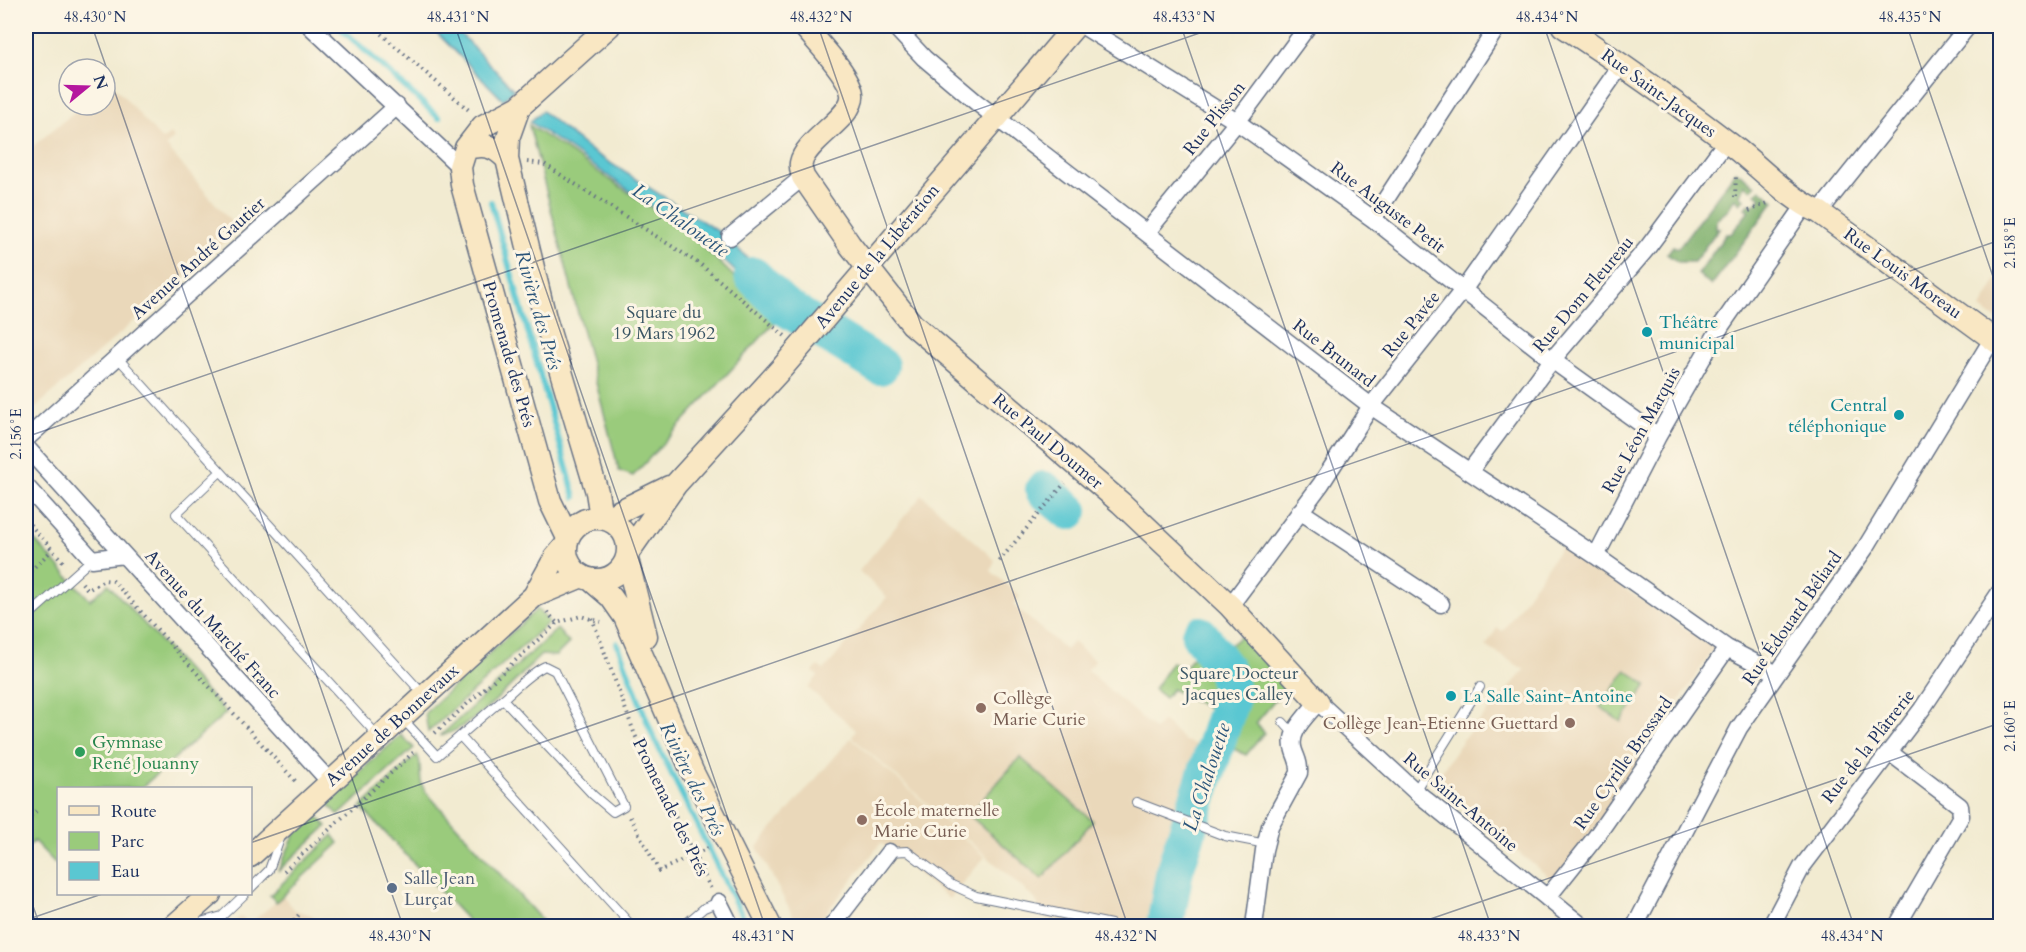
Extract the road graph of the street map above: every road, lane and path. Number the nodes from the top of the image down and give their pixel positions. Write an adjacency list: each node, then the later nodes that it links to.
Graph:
1 (310, 26): 13 (street)
2 (372, 26): 17 (path)
3 (609, 26): 14 (main road)
4 (804, 26): 21 (main road)
5 (894, 26): 15 (street, Rue Brunard)
6 (1075, 26): 15 (main road, Avenue de la Libération)
7 (1083, 26): 16 (street, Rue Auguste Petit)
8 (1308, 26): 16 (street, Rue Plisson)
9 (1498, 26): 27 (street)
10 (1563, 26): 12 (main road, Rue Saint-Jacques)
11 (1968, 26): 25 (street, Rue Léon Marquis)
12 (1622, 64): 18 (main road, Rue Saint-Jacques); 31 (street, Rue Pavée)
13 (396, 106): 19 (street); 34 (street, Avenue André Gautier)
14 (519, 107): 17 (main road); 20 (main road)
15 (996, 118): 28 (street, Rue Brunard); 30 (main road, Avenue de la Libération)
16 (1237, 122): 27 (street, Rue Auguste Petit); 28 (street, Rue Plisson)
17 (485, 124): 19 (main road)
18 (1726, 142): 25 (main road, Rue Saint-Jacques); 35 (street, Rue Dom Fleureau)
19 (463, 157): 20 (main road); 50 (main road, Promenade des Prés)
20 (507, 159): 33 (path); 45 (main road)
21 (802, 170): 29 (street); 30 (main road, Rue Paul Doumer)
22 (1736, 171): 23 (path)
23 (1735, 197)
24 (1774, 201): 26 (path)
25 (1812, 208): 32 (main road, Rue Louis Moreau); 37 (street, Rue Léon Marquis)
26 (1749, 211)
27 (1373, 219): 31 (street, Rue Auguste Petit)
28 (1148, 232): 36 (street, Rue Brunard)
29 (730, 237)
30 (867, 268): 33 (main road, Avenue de la Libération); 63 (main road, Rue Paul Doumer)
31 (1464, 289): 35 (street, Rue Auguste Petit); 36 (street, Rue Pavée)
32 (1997, 341): 68 (street, Rue Édouard Béliard)
33 (801, 346): 42 (main road, Avenue de la Libération)
34 (117, 357): 38 (street, Avenue André Gautier); 41 (lane)
35 (1552, 360): 37 (street, Rue Auguste Petit); 40 (street, Rue Dom Fleureau)
36 (1371, 406): 40 (street, Rue Brunard); 47 (street, Rue Pavée)
37 (1658, 436): 54 (street, Rue Léon Marquis)
38 (26, 439)
39 (26, 447): 52 (street)
40 (1470, 471): 54 (street, Rue Brunard)
41 (220, 472): 70 (lane); 76 (lane)
42 (676, 484): 46 (main road, Avenue de la Libération); 53 (main road, Avenue de la Libération)
43 (26, 486): 55 (street)
44 (1058, 490): 56 (path)
45 (597, 492): 46 (main road); 48 (main road)
46 (639, 502): 48 (main road, Avenue de la Libération)
47 (1300, 511): 62 (street); 63 (street, Rue Pavée)
48 (604, 518): 50 (main road); 53 (main road)
49 (26, 520): 51 (path)
50 (567, 542): 59 (main road); 61 (main road, Avenue de Bonnevaux)
51 (52, 550): 57 (path); 58 (path)
52 (124, 555): 55 (street, Avenue du Marché Franc); 79 (street, Avenue du Marché Franc)
53 (628, 555): 59 (main road); 73 (main road)
54 (1596, 556): 67 (street, Rue Brunard)
55 (92, 559): 58 (lane)
56 (999, 561)
57 (26, 574)
58 (74, 574): 64 (lane); 80 (path)
59 (586, 577): 61 (main road, Avenue de Bonnevaux); 73 (main road)
60 (2001, 592): 78 (street, Rue de la Plâtrerie)
61 (534, 596): 70 (main road, Avenue de Bonnevaux)
62 (1441, 604)
63 (1230, 606): 72 (main road, Rue Paul Doumer)
64 (26, 618)
65 (592, 618): 92 (path, Promenade des Prés)
66 (557, 623): 77 (path)
67 (1727, 648): 68 (street, Rue Brunard); 96 (street, Rue Cyrille Brossard)
68 (1778, 674): 110 (street, Rue Édouard Béliard)
69 (1480, 687): 81 (lane)
70 (425, 696): 74 (main road, Avenue de Bonnevaux)
71 (503, 699): 75 (lane); 83 (lane); 83 (lane)
72 (1318, 702): 81 (street, Rue Saint-Antoine); 88 (street)
73 (665, 707): 107 (main road)
74 (401, 717): 76 (main road, Avenue de Bonnevaux); 77 (lane)
75 (460, 736): 77 (lane); 104 (lane)
76 (379, 737): 79 (main road, Avenue de Bonnevaux)
77 (424, 743): 86 (path)
78 (1889, 752): 111 (street, Rue de la Plâtrerie); 112 (street)
79 (330, 782): 87 (main road, Avenue de Bonnevaux)
80 (298, 784)
81 (1415, 791): 96 (street, Rue Saint-Antoine)
82 (1136, 802): 88 (lane)
83 (624, 806): 92 (path)
84 (37, 810): 85 (path)
85 (26, 820)
86 (334, 823)
87 (285, 824): 91 (main road, Avenue de Bonnevaux); 93 (lane)
88 (1266, 844): 109 (street)
89 (704, 850): 92 (path)
90 (889, 852): 100 (lane); 108 (street)
91 (252, 854)
92 (693, 856): 97 (path, Promenade des Prés)
93 (252, 887)
94 (209, 895): 102 (main road)
95 (244, 895): 103 (lane)
96 (1547, 898): 101 (street, Rue Saint-Antoine)
97 (719, 902): 105 (lane); 106 (street)
98 (301, 912): 99 (path)
99 (294, 921)
100 (1111, 924)
101 (1573, 924)
102 (174, 927)
103 (186, 927)
104 (632, 927)
105 (683, 927)
106 (731, 927)
107 (770, 927)
108 (832, 927)
109 (1254, 927)
110 (1635, 927)
111 (1771, 927)
112 (1897, 927)

